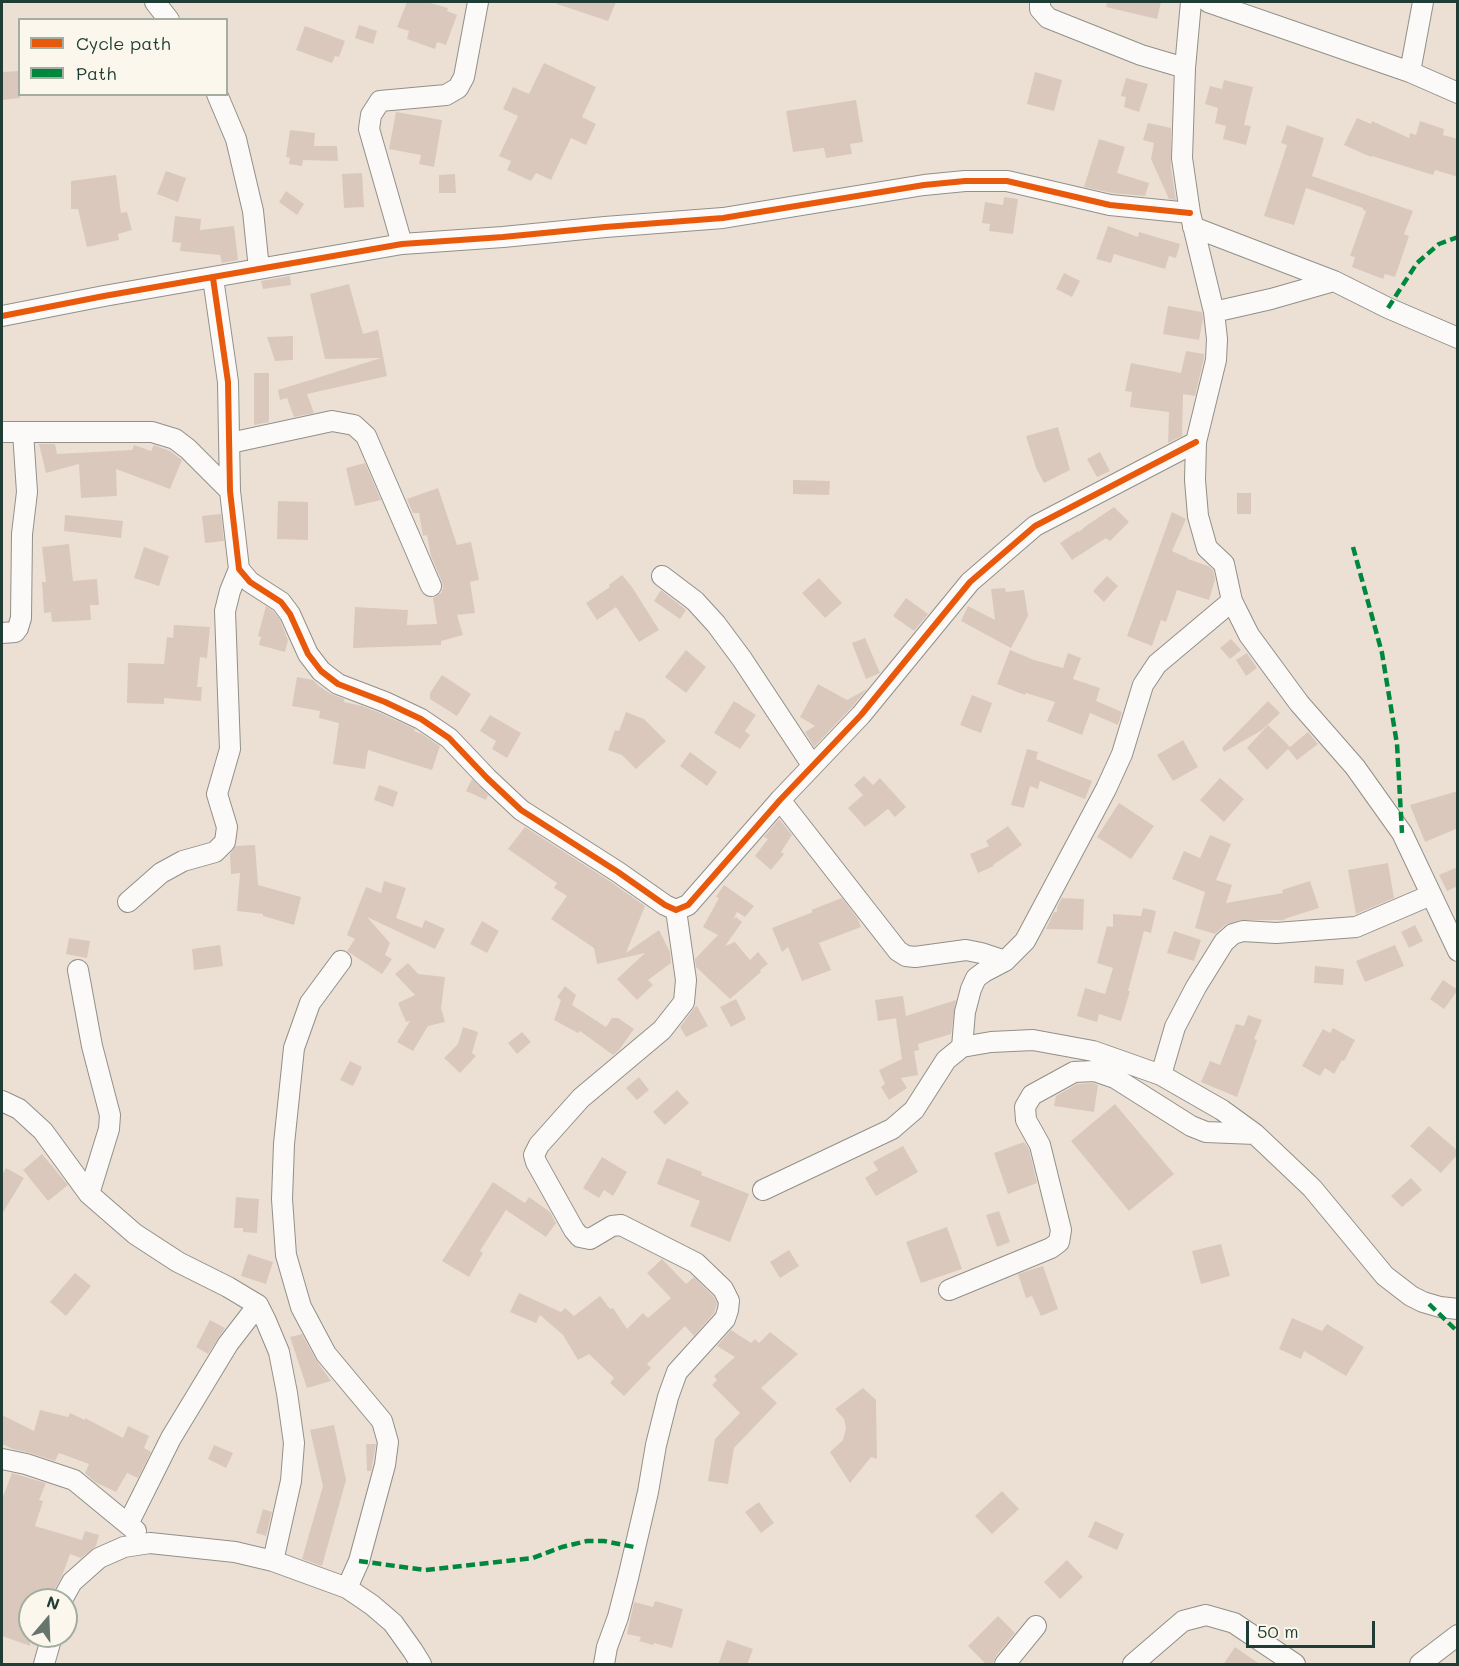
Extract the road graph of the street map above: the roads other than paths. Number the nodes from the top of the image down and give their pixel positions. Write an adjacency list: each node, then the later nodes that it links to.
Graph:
1 (155, 2): 7 (street)
2 (478, 2): 13 (street)
3 (1040, 2): 8 (street)
4 (1191, 2): 8 (street)
5 (1208, 2): 9 (street)
6 (1423, 2): 9 (street)
7 (167, 18)
8 (1185, 68): 12 (street)
9 (1410, 72): 10 (street)
10 (1458, 93)
11 (218, 96): 14 (street)
12 (1192, 220): 13 (street); 16 (street); 17 (street)
13 (402, 244): 14 (street)
14 (259, 269): 15 (street)
15 (213, 278): 18 (street); 23 (street)
16 (1334, 281): 17 (street); 19 (street)
17 (1214, 312): 22 (street)
18 (2, 316)
19 (1458, 338)
20 (2, 432): 21 (street)
21 (23, 432): 24 (street); 29 (street)
22 (1196, 442): 28 (street); 30 (street)
23 (230, 443): 24 (street); 27 (street)
24 (230, 490): 25 (street)
25 (239, 569): 33 (street); 34 (street)
26 (662, 576): 30 (street)
27 (431, 586)
28 (1232, 601): 32 (street); 37 (street)
29 (2, 633)
30 (813, 765): 31 (street)
31 (780, 800): 34 (street); 37 (street)
32 (1431, 895): 35 (street); 40 (street)
33 (128, 902)
34 (676, 910): 59 (street)
35 (1458, 951)
36 (341, 961): 53 (street)
37 (1005, 961): 39 (street)
38 (78, 970): 44 (street)
39 (962, 1047): 40 (street); 43 (street)
40 (1161, 1075): 42 (street)
41 (2, 1101): 44 (street)
42 (1256, 1134): 45 (street); 47 (street)
43 (763, 1190)
44 (89, 1194): 46 (street)
45 (949, 1290)
46 (258, 1305): 49 (street); 51 (street)
47 (1458, 1309)
48 (2, 1459): 49 (street)
49 (128, 1524): 50 (street)
50 (150, 1543): 51 (street); 52 (street)
51 (273, 1561): 53 (street)
52 (68, 1588)
53 (346, 1588): 58 (street)
54 (1036, 1626): 60 (street)
55 (1458, 1635): 63 (street)
56 (49, 1648): 57 (street)
57 (44, 1665)
58 (421, 1665)
59 (604, 1665)
60 (1005, 1665)
61 (1133, 1665): 62 (street)
62 (1296, 1665)
63 (1420, 1665)

